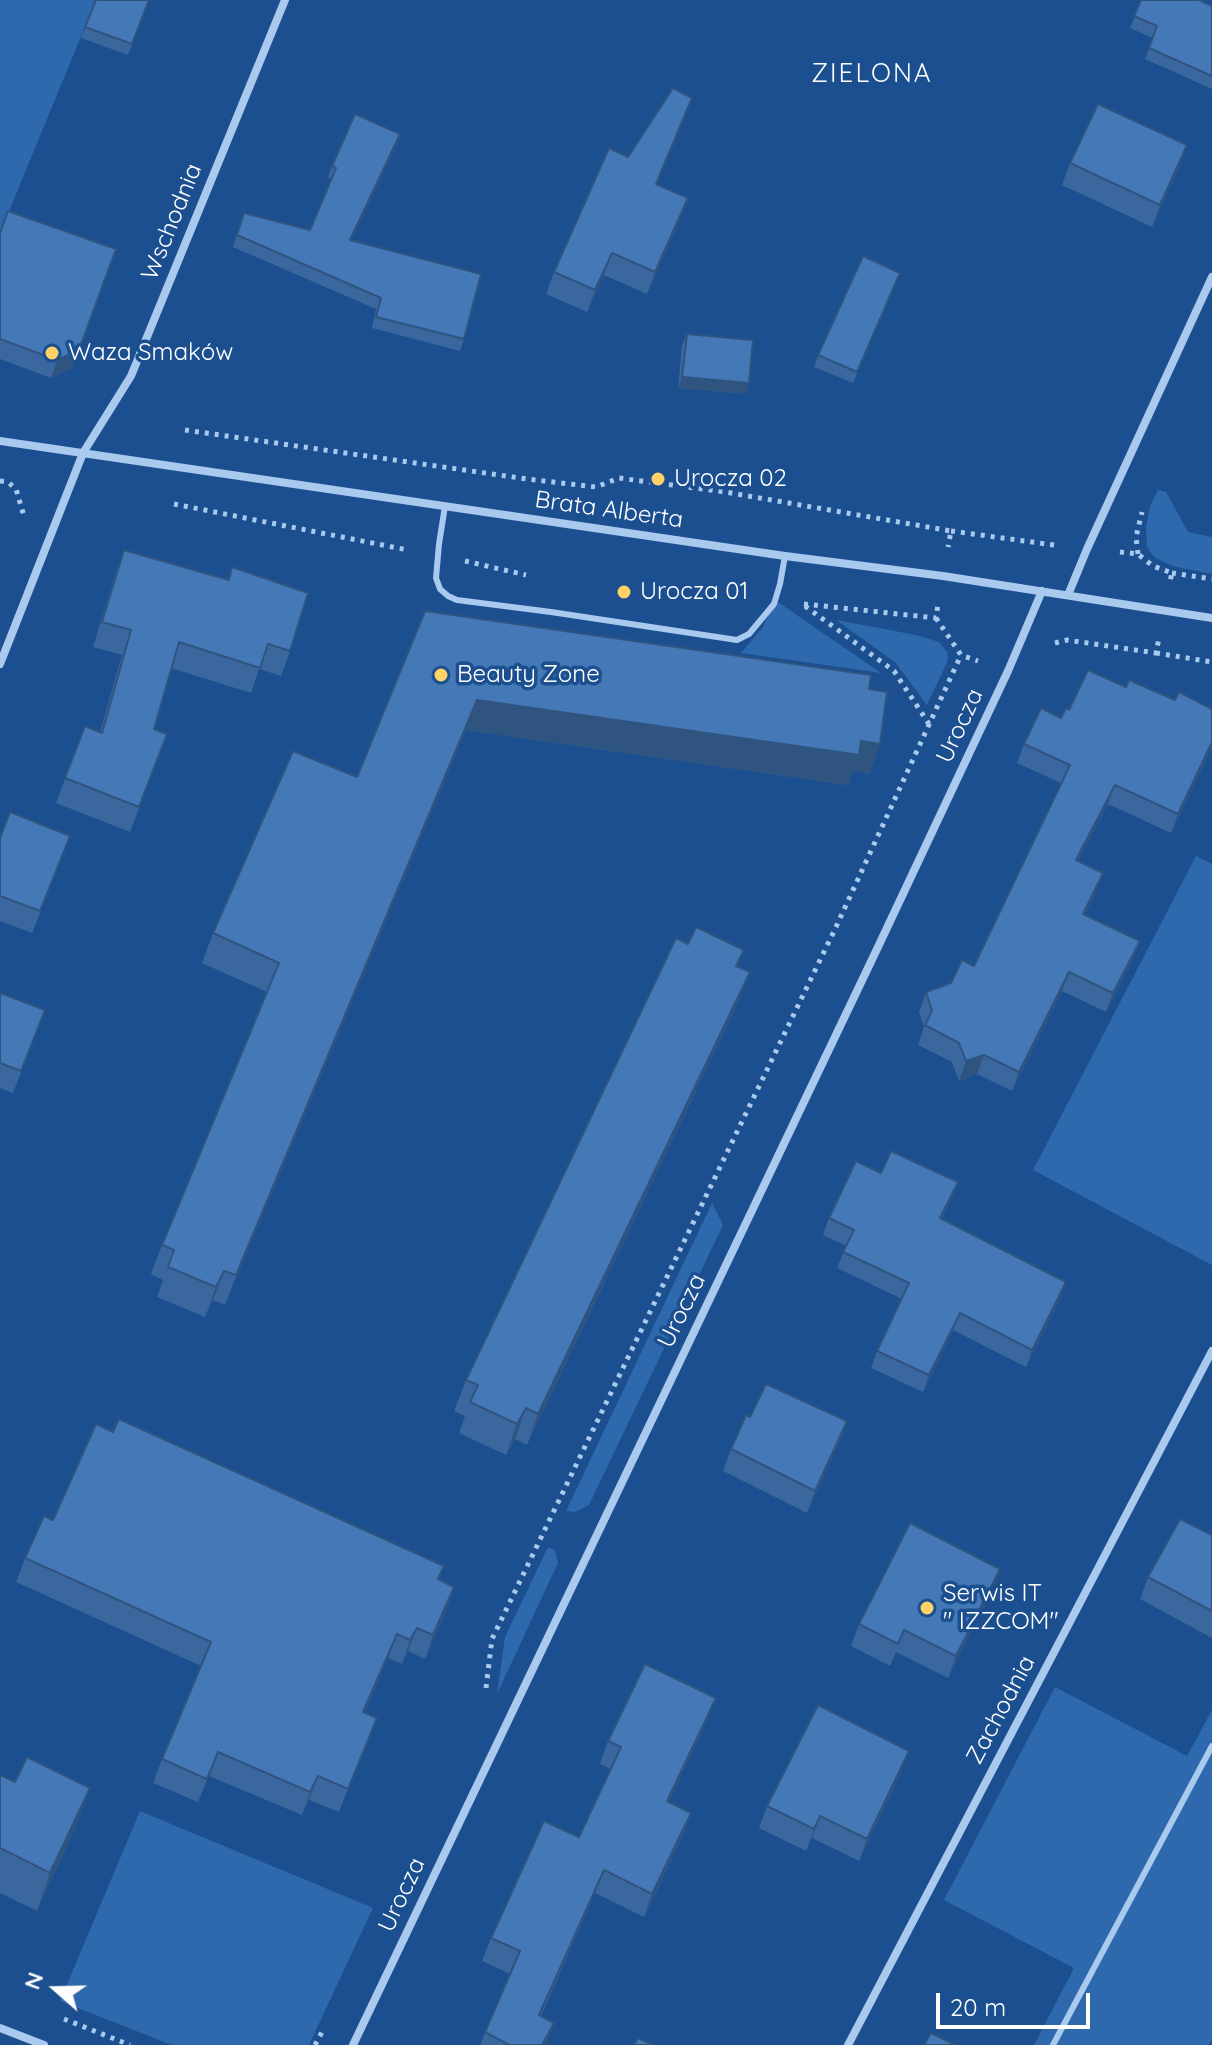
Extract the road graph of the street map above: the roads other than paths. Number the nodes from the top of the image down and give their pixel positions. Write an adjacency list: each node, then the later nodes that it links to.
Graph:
1 (285, 0): 4 (street, Wschodnia)
2 (1212, 277): 8 (street)
3 (0, 441): 4 (street, Brata Alberta)
4 (83, 453): 5 (street, Brata Alberta); 10 (street, Wschodnia)
5 (445, 506): 6 (street, Brata Alberta); 6 (lane)
6 (785, 556): 7 (street, Brata Alberta)
7 (1042, 591): 8 (street, Brata Alberta); 15 (street, Urocza)
8 (1068, 595): 9 (street, Brata Alberta)
9 (1212, 618)
10 (0, 664)
11 (1212, 1351): 16 (street, Zachodnia)
12 (1212, 1746): 17 (lane)
13 (0, 2028): 14 (street)
14 (44, 2045)
15 (353, 2045)
16 (848, 2045)
17 (1053, 2045)

